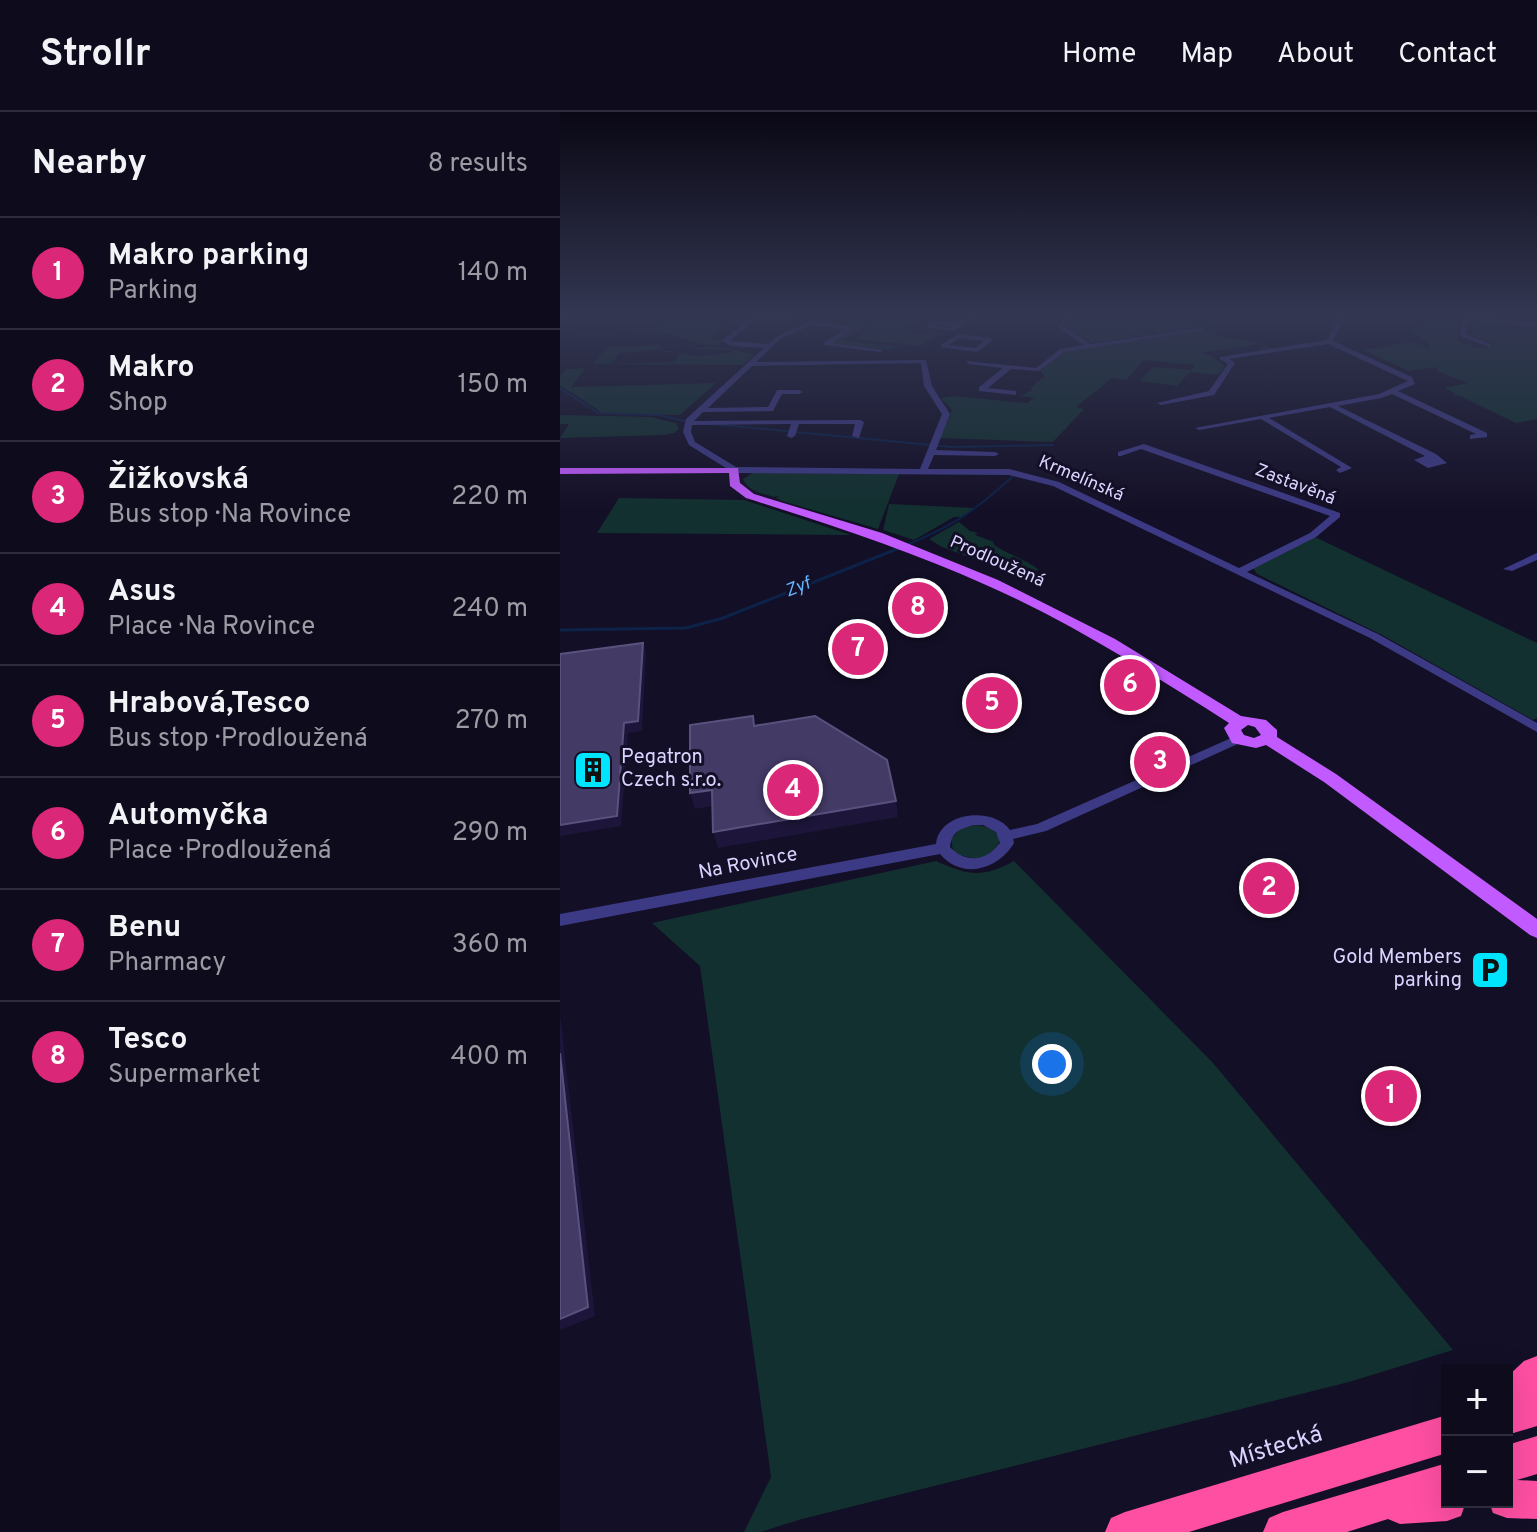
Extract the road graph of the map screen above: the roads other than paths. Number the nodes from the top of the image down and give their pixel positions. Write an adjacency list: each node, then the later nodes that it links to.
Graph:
1 (731, 380): 6 (street)
2 (927, 380): 26 (street)
3 (993, 380): 10 (street)
4 (1220, 380): 12 (street)
5 (1412, 380): 9 (street)
6 (726, 385): 7 (street); 15 (street)
7 (737, 386)
8 (799, 392): 14 (street)
9 (1394, 392): 13 (street); 24 (street)
10 (1013, 393)
11 (758, 400): 14 (street)
12 (1161, 403)
13 (1331, 405): 16 (street); 30 (street)
14 (752, 409): 15 (street)
15 (699, 410): 18 (street)
16 (1262, 417): 20 (street); 32 (street)
17 (796, 422): 19 (street); 21 (street); 22 (street)
18 (688, 423): 19 (street); 31 (street)
19 (734, 423): 23 (street)
20 (1199, 428)
21 (791, 436)
22 (856, 436)
23 (726, 437)
24 (1473, 437)
25 (987, 442): 27 (street)
26 (930, 452): 27 (street); 34 (street)
27 (982, 454): 28 (street)
28 (995, 454)
29 (1121, 454): 37 (street, Zastavěná)
30 (1433, 456)
31 (734, 470): 33 (main road, Krmelínská); 34 (street, Krmelínská); 39 (main road, Prodloužená)
32 (1340, 470)
33 (560, 471)
34 (923, 471): 37 (street, Krmelínská)
35 (1537, 556): 36 (street)
36 (1508, 569)
37 (1241, 571): 38 (street, Krmelínská)
38 (1537, 728)
39 (1238, 730): 40 (street); 43 (main road)
40 (1006, 836): 41 (street); 41 (street)
41 (943, 848): 42 (street, Na Rovince)
42 (560, 920)
43 (1537, 930)
44 (1537, 1374): 45 (highway)
45 (1513, 1392)
46 (1537, 1408): 47 (highway)
47 (1513, 1415)
48 (1441, 1426): 50 (highway)
49 (1441, 1436): 50 (highway, Místecká)
50 (1383, 1453): 58 (highway, Místecká)
51 (1537, 1455): 52 (highway)
52 (1513, 1462)
53 (1441, 1484): 57 (highway)
54 (1513, 1499): 55 (highway)
55 (1537, 1500)
56 (1441, 1502): 57 (highway)
57 (1363, 1507): 59 (highway)
58 (1125, 1532)
59 (1283, 1532)

